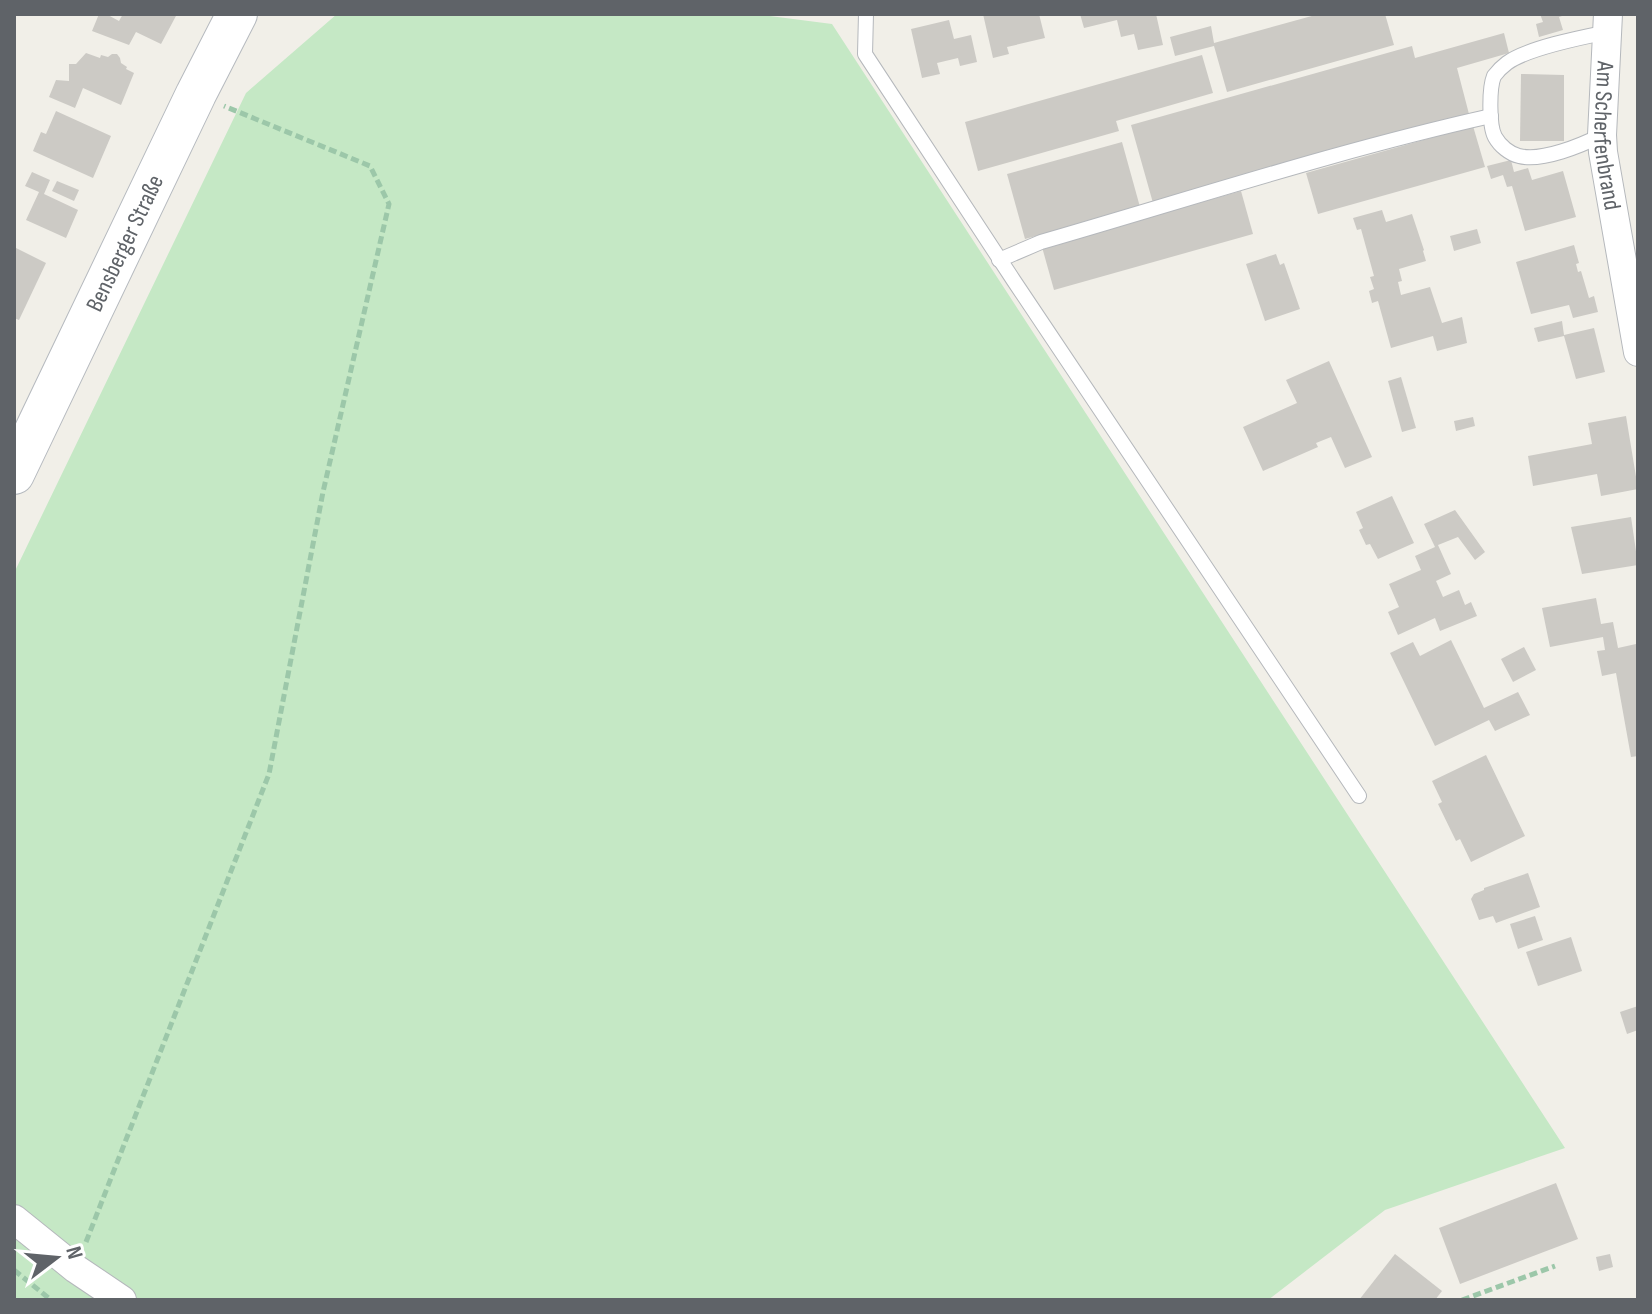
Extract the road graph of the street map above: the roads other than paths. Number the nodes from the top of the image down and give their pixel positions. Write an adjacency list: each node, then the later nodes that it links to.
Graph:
1 (237, 14): 9 (main road, Bensberger Straße)
2 (866, 14): 6 (lane)
3 (1608, 23): 4 (lane); 5 (street, Am Scherfenbrand)
4 (1491, 116): 5 (lane); 6 (lane)
5 (1602, 135): 7 (street, Am Scherfenbrand)
6 (999, 260): 10 (lane)
7 (1630, 265): 8 (street, Am Scherfenbrand)
8 (1638, 352)
9 (14, 474)
10 (1359, 796)
11 (14, 1219): 12 (street)
12 (122, 1300)

